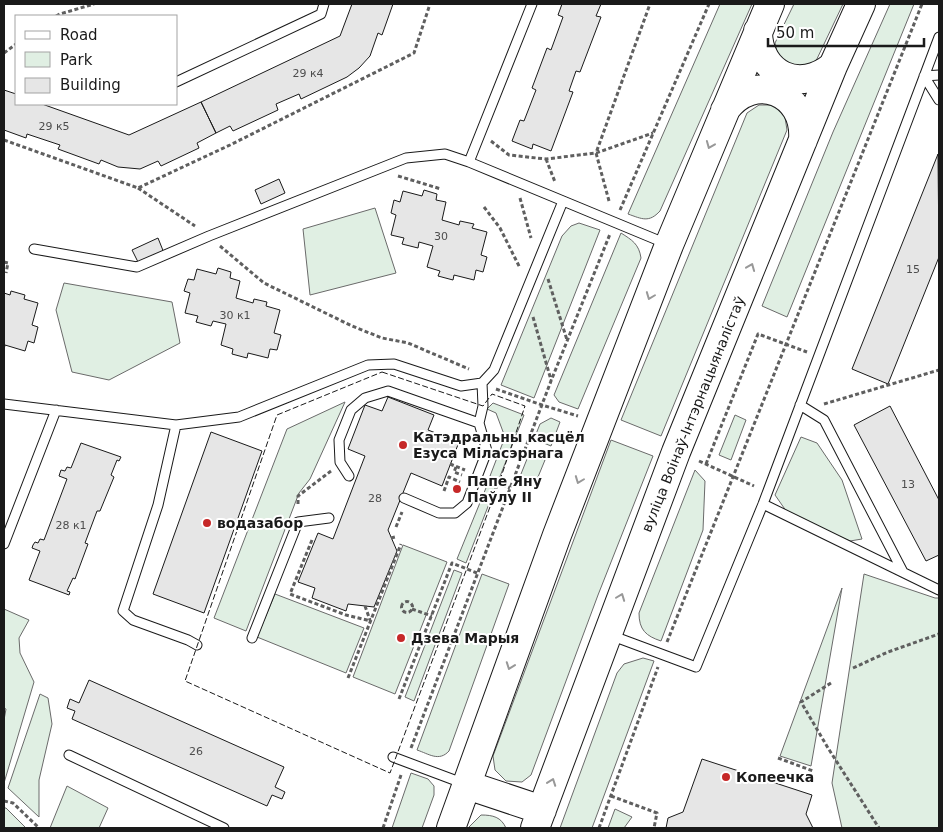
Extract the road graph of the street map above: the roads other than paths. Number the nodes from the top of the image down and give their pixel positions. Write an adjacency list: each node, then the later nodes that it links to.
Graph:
1 (324, 4): 10 (lane)
2 (532, 4): 14 (lane)
3 (770, 4): 5 (main road)
4 (861, 4): 7 (main road, вуліца Воінаў-Інтэрнацыяналістаў)
5 (758, 32): 7 (main road); 12 (main road)
6 (939, 37): 9 (lane)
7 (833, 66): 13 (main road, вуліца Воінаў-Інтэрнацыяналістаў)
8 (939, 75): 9 (lane)
9 (924, 76): 11 (lane); 20 (lane)
10 (178, 81)
11 (939, 100)
12 (725, 110): 13 (main road); 16 (main road, one-way to 16)
13 (803, 140): 31 (main road, вуліца Воінаў-Інтэрнацыяналістаў, one-way to 13)
14 (470, 162): 15 (lane); 17 (lane)
15 (563, 201): 16 (lane); 18 (lane)
16 (669, 245): 36 (main road, one-way to 36)
17 (34, 249)
18 (482, 383): 22 (lane); 23 (lane)
19 (4, 404): 21 (lane)
20 (800, 405): 26 (lane); 29 (lane)
21 (56, 410): 23 (lane); 28 (lane)
22 (479, 422): 24 (lane); 25 (lane)
23 (176, 425): 33 (lane)
24 (349, 476)
25 (404, 498)
26 (763, 504): 29 (lane); 31 (lane)
27 (329, 518): 32 (lane)
28 (4, 544)
29 (903, 572): 30 (lane)
30 (939, 590)
31 (607, 634): 37 (main road, вуліца Воінаў-Інтэрнацыяналістаў, one-way to 31)
32 (252, 638)
33 (197, 646)
34 (69, 755): 38 (lane)
35 (393, 756): 36 (lane)
36 (467, 785): 37 (main road); 39 (main road)
37 (539, 819)
38 (224, 828)
39 (451, 828)

